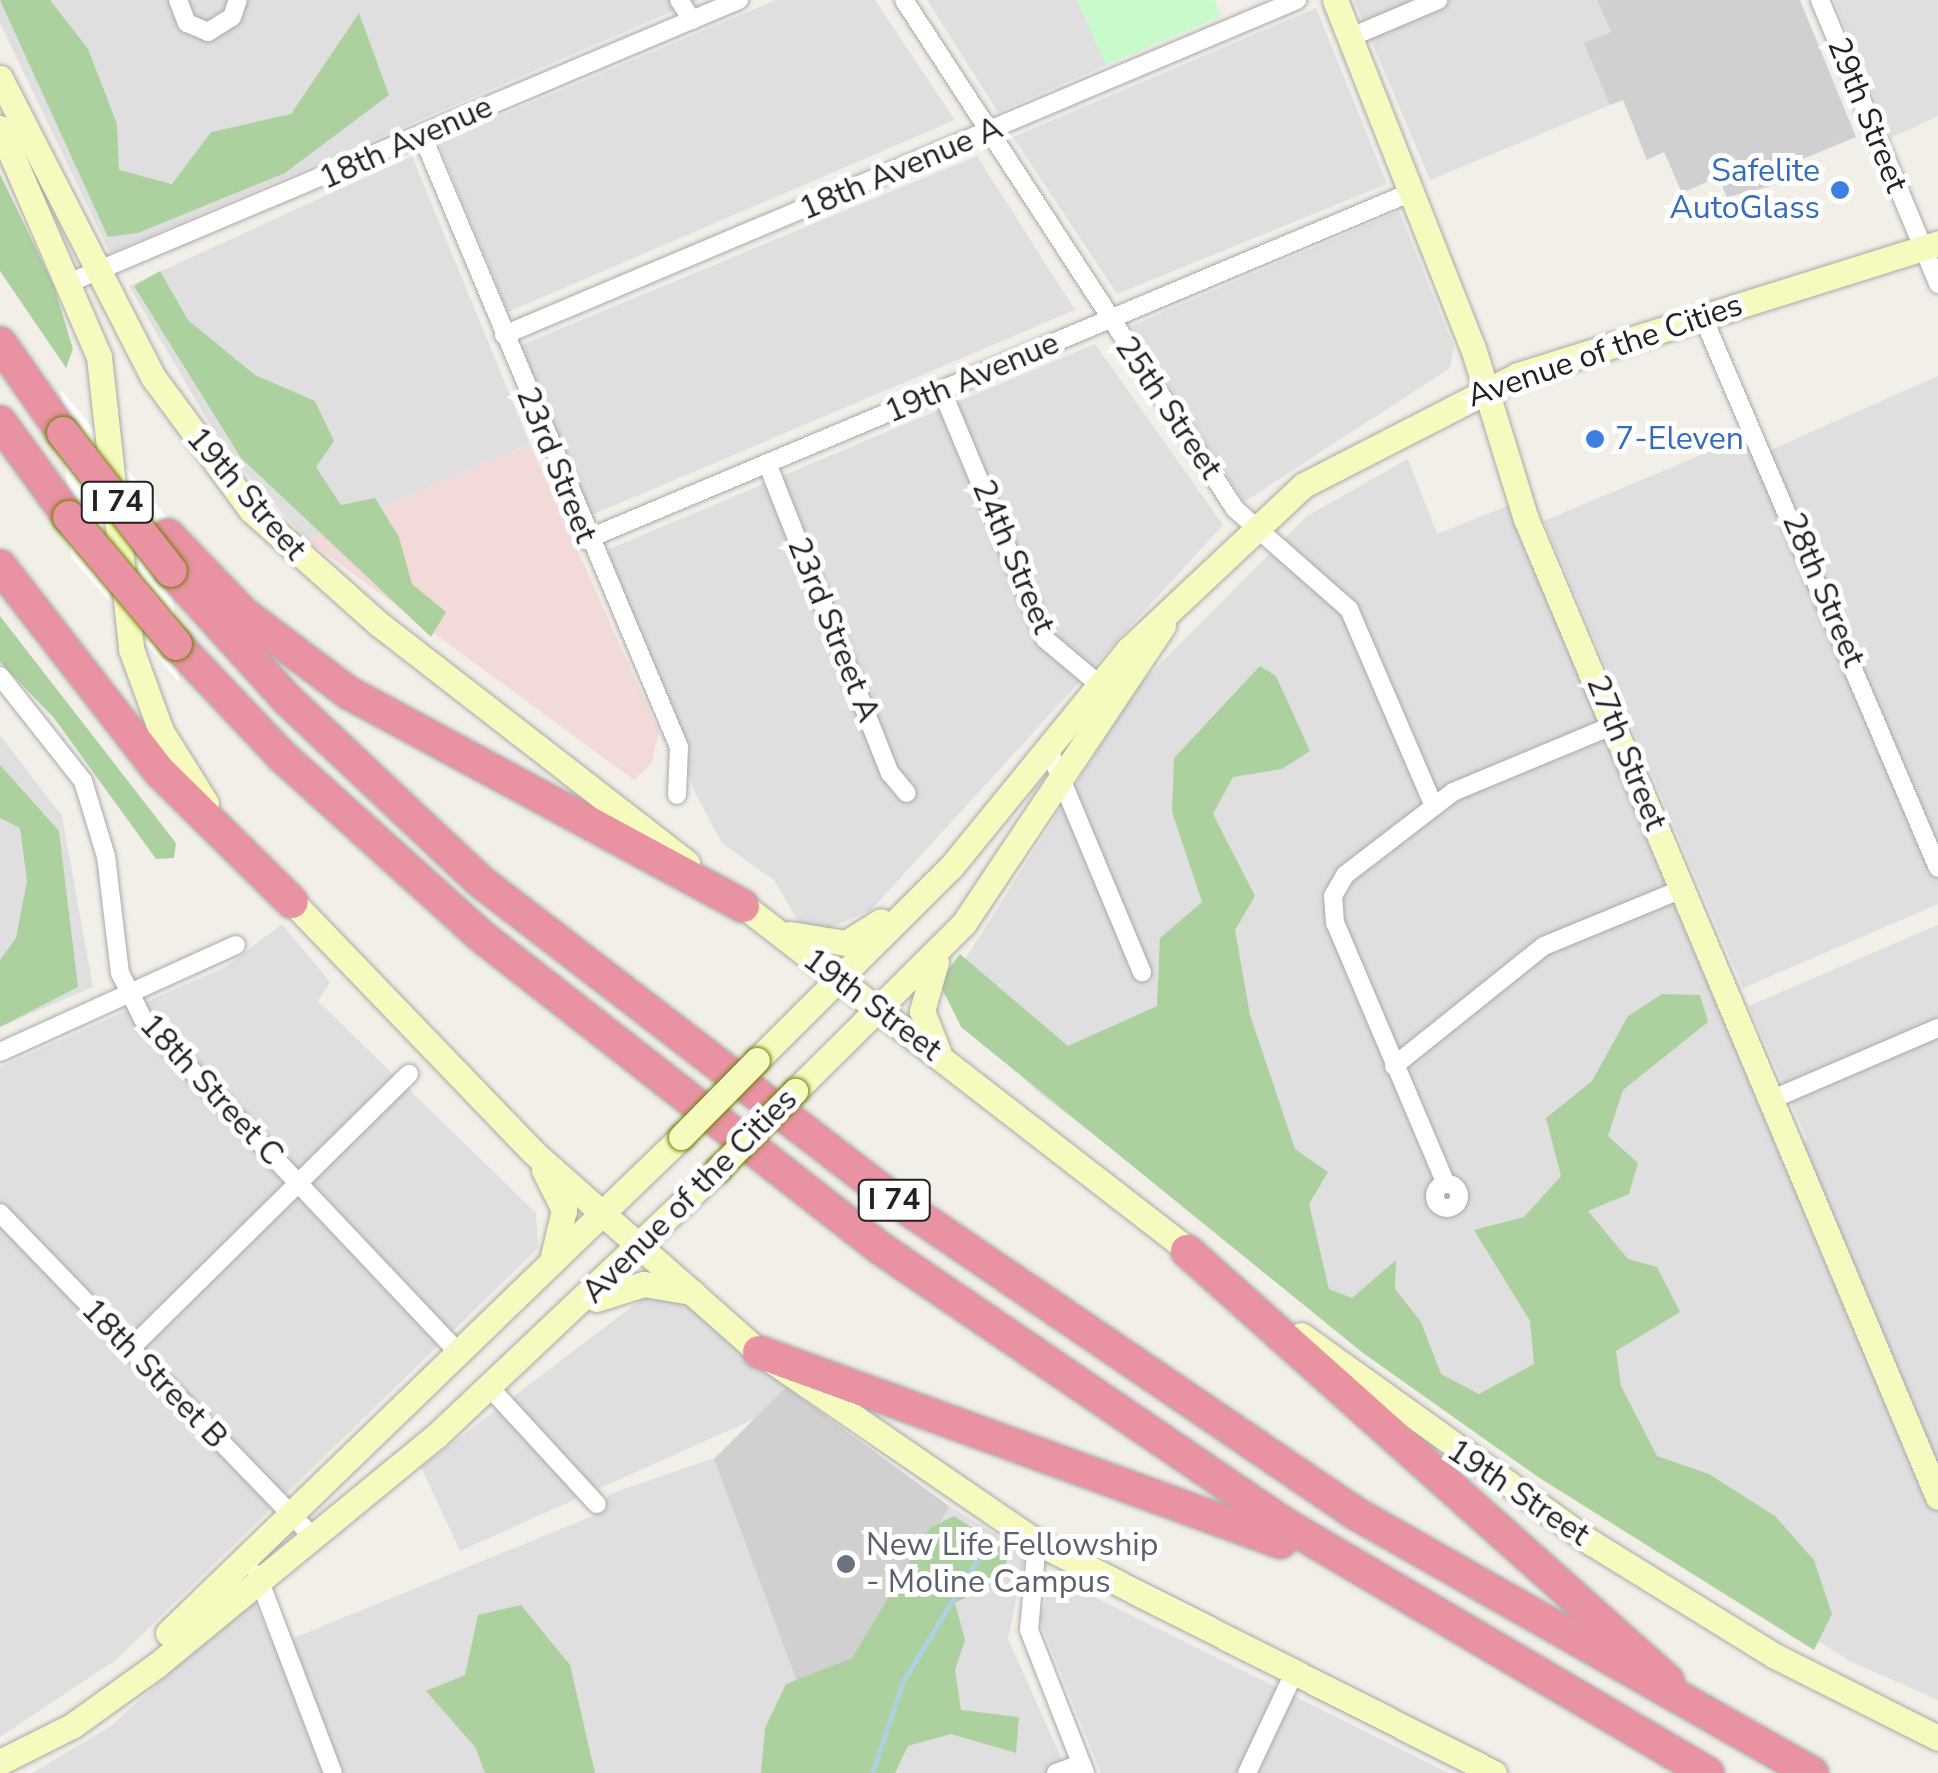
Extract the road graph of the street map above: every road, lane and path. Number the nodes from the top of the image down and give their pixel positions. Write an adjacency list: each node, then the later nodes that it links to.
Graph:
1 (178, 0): 2 (street)
2 (238, 0)
3 (679, 0): 10 (street)
4 (739, 0): 10 (street, 18th Avenue)
5 (904, 0): 14 (street, 25th Street)
6 (1297, 0): 14 (street, 18th Avenue A)
7 (1335, 0): 11 (main road, 27th Street)
8 (1438, 0): 11 (street)
9 (1820, 0): 17 (street, 29th Street)
10 (692, 20): 15 (street, 18th Avenue)
11 (1351, 36): 16 (main road, 27th Street)
12 (0, 78): 18 (main road, 19th Street)
13 (0, 128): 18 (main road, 19th Street)
14 (990, 132): 21 (street, 25th Street); 22 (street, 18th Avenue A)
15 (422, 135): 18 (street, 18th Avenue); 22 (street, 23rd Street)
16 (1414, 190): 21 (street, 19th Avenue); 24 (main road, 27th Street)
17 (1930, 245): 19 (street, 29th Street); 20 (main road, Avenue of the Cities)
18 (84, 278): 42 (main road, 19th Street); 43 (main road, 19th Street)
19 (1938, 284)
20 (1702, 314): 24 (main road, Avenue of the Cities); 40 (street, 28th Street)
21 (1108, 320): 25 (street, 19th Avenue); 29 (street, 25th Street)
22 (504, 335): 30 (street, 23rd Street)
23 (0, 344): 27 (highway, I 74)
24 (1485, 388): 29 (main road, Avenue of the Cities); 34 (main road, 27th Street)
25 (942, 391): 28 (street, 19th Avenue); 33 (street, 24th Street)
26 (0, 422): 75 (highway, I 74, bridge)
27 (64, 432): 43 (highway, bridge); 77 (highway, I 74, bridge)
28 (767, 462): 30 (street, 19th Avenue); 37 (street, 23rd Street A)
29 (1253, 529): 33 (main road, Avenue of the Cities); 39 (street, 25th Street)
30 (584, 540): 38 (street, 23rd Street)
31 (0, 566): 42 (highway)
32 (0, 676): 48 (street, 18th Street C)
33 (1108, 691): 35 (main road, Avenue of the Cities); 36 (main road, Avenue of the Cities)
34 (1614, 724): 39 (street); 41 (main road, 27th Street)
35 (1049, 750): 36 (street); 43 (main road); 47 (main road, Avenue of the Cities)
36 (1060, 778): 44 (main road, Avenue of the Cities); 46 (street)
37 (907, 793)
38 (677, 795)
39 (1433, 804): 53 (street)
40 (1938, 868)
41 (1682, 888): 53 (street); 55 (main road, 27th Street)
42 (292, 902): 56 (main road, 19th Street)
43 (754, 914): 47 (main road, 19th Street)
44 (950, 939): 49 (main road, Avenue of the Cities); 52 (main road)
45 (236, 945): 48 (street)
46 (1142, 972)
47 (839, 980): 49 (main road, 19th Street); 59 (main road, Avenue of the Cities, bridge)
48 (129, 998): 51 (street); 58 (street, 18th Street C)
49 (879, 1010): 52 (main road, 19th Street); 61 (main road, Avenue of the Cities, bridge)
50 (1938, 1028): 55 (street)
51 (0, 1052)
52 (940, 1056): 62 (main road, 19th Street)
53 (1394, 1066): 57 (street)
54 (409, 1074): 58 (street)
55 (1773, 1099): 70 (main road, 27th Street)
56 (534, 1152): 59 (main road, 19th Street); 63 (main road)
57 (1446, 1184)
58 (300, 1186): 66 (street); 68 (street, 18th Street C)
59 (605, 1210): 61 (main road, 19th Street); 63 (main road, Avenue of the Cities)
60 (0, 1213): 66 (street, 18th Street B)
61 (642, 1245): 64 (main road, 19th Street); 65 (main road, Avenue of the Cities)
62 (1188, 1250): 77 (highway); 78 (main road, 19th Street)
63 (542, 1272): 68 (main road, Avenue of the Cities)
64 (693, 1292): 65 (main road); 67 (main road, 19th Street)
65 (582, 1305): 69 (main road, Avenue of the Cities)
66 (130, 1349): 72 (street, 18th Street B)
67 (759, 1352): 73 (main road, 19th Street); 75 (highway)
68 (459, 1353): 72 (main road, Avenue of the Cities)
69 (492, 1390): 71 (street); 72 (main road, Avenue of the Cities)
70 (1934, 1477)
71 (597, 1504)
72 (301, 1524): 74 (main road, Avenue of the Cities)
73 (1037, 1542): 76 (main road, 19th Street); 80 (street)
74 (253, 1566): 79 (main road, Avenue of the Cities); 81 (street)
75 (1446, 1624): 85 (highway, I 74)
76 (1294, 1673): 83 (street); 84 (main road, 19th Street)
77 (1704, 1714): 86 (highway, I 74)
78 (1938, 1738)
79 (0, 1762)
80 (1083, 1768): 82 (street)
81 (334, 1773)
82 (1056, 1773)
83 (1248, 1773)
84 (1494, 1773)
85 (1708, 1773)
86 (1812, 1773)

